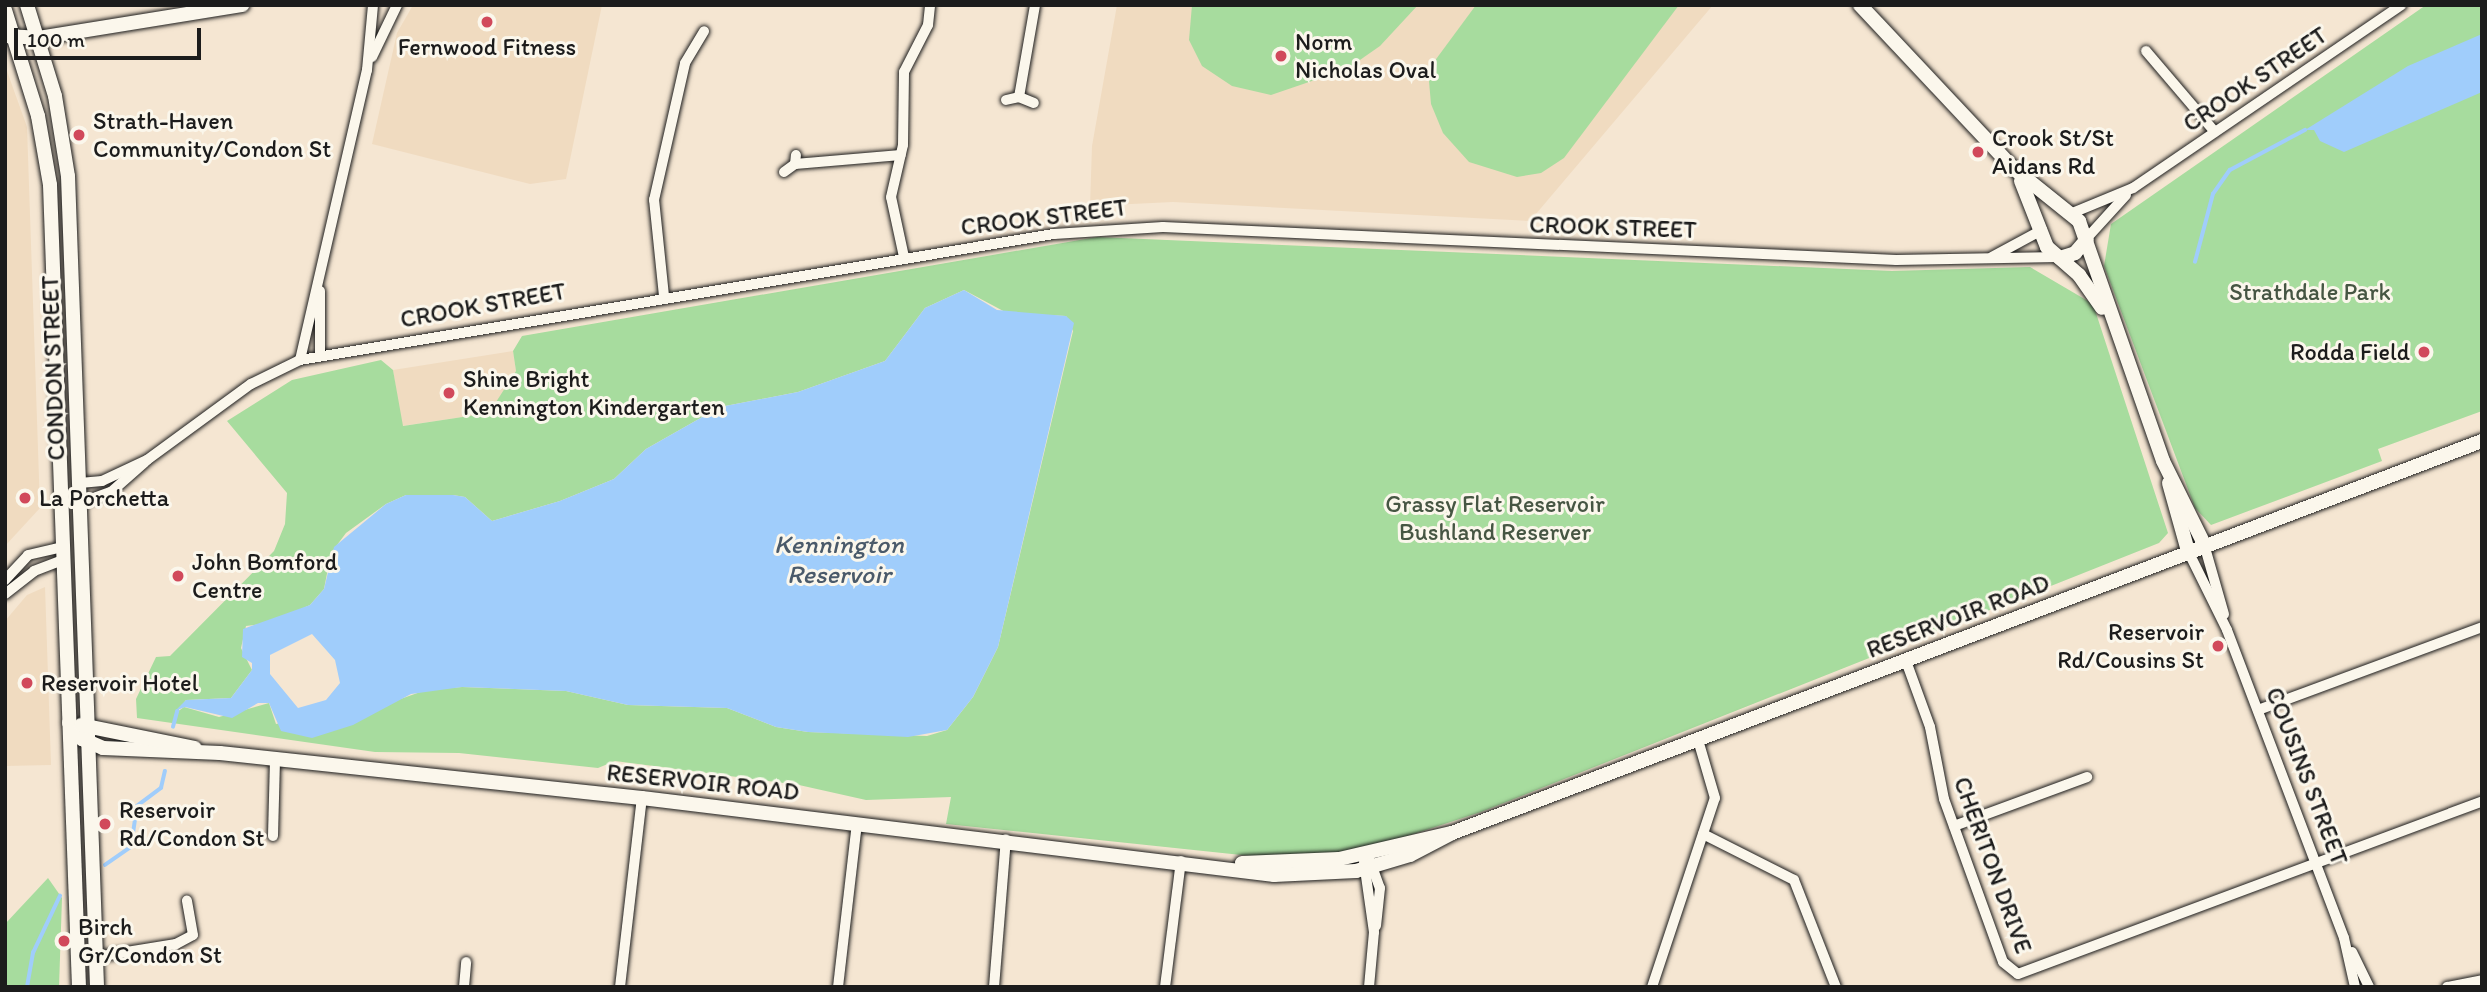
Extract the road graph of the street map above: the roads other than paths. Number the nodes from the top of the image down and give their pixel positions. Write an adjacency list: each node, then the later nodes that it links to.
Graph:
1 (27, 5): 12 (main road, CONDON STREET)
2 (242, 5): 12 (main road)
3 (373, 5): 15 (street)
4 (397, 5): 15 (street)
5 (930, 5): 20 (street)
6 (1035, 5): 16 (street)
7 (1860, 5): 21 (main road)
8 (2394, 7): 19 (street, CROOK STREET)
9 (5, 10): 11 (main road, CONDON STREET)
10 (704, 32): 31 (street)
11 (9, 35): 12 (main road); 14 (main road, CONDON STREET)
12 (38, 38): 14 (main road); 38 (main road, CONDON STREET)
13 (2146, 51): 19 (street)
14 (12, 52): 43 (main road, CONDON STREET)
15 (367, 70): 30 (street)
16 (1019, 97): 17 (street); 18 (street)
17 (1006, 100)
18 (1034, 103)
19 (2215, 132): 23 (street, CROOK STREET)
20 (901, 155): 22 (street); 27 (street)
21 (2013, 168): 24 (main road); 25 (main road)
22 (783, 172)
23 (2133, 188): 24 (street, CROOK STREET); 26 (street, CROOK STREET)
24 (2070, 213): 25 (main road); 26 (main road)
25 (2042, 229): 28 (main road); 29 (street, CROOK STREET)
26 (2087, 238): 28 (main road); 32 (main road, COUSINS STREET)
27 (904, 257): 29 (street, CROOK STREET); 31 (street, CROOK STREET)
28 (2059, 258): 29 (street, CROOK STREET); 32 (main road, COUSINS STREET)
29 (1986, 259)
30 (321, 278): 33 (street); 34 (street)
31 (664, 296): 33 (street, CROOK STREET)
32 (2113, 329): 37 (main road, COUSINS STREET)
33 (320, 355): 34 (street, CROOK STREET)
34 (300, 360): 36 (street, CROOK STREET)
35 (2482, 441): 40 (main road, RESERVOIR ROAD)
36 (147, 460): 38 (street, CROOK STREET); 39 (street, CROOK STREET)
37 (2163, 461): 40 (main road, COUSINS STREET); 42 (main road, COUSINS STREET)
38 (80, 483): 39 (main road, CONDON STREET)
39 (80, 503): 41 (main road, CONDON STREET)
40 (2204, 544): 42 (main road, RESERVOIR ROAD); 47 (street, COUSINS STREET)
41 (82, 547): 43 (main road); 51 (main road, CONDON STREET)
42 (2188, 551): 47 (street, COUSINS STREET); 48 (main road, RESERVOIR ROAD)
43 (63, 553): 44 (street); 45 (street); 50 (main road, CONDON STREET)
44 (5, 580)
45 (5, 594)
46 (2482, 627): 49 (street)
47 (2227, 630): 49 (street, COUSINS STREET)
48 (1906, 660): 52 (main road, RESERVOIR ROAD); 60 (street, CHERITON DRIVE)
49 (2258, 710): 67 (street, COUSINS STREET)
50 (69, 723): 51 (main road, RESERVOIR ROAD); 53 (main road); 74 (main road, CONDON STREET)
51 (89, 726): 53 (main road, CONDON STREET); 54 (main road, RESERVOIR ROAD)
52 (1698, 740): 61 (main road, RESERVOIR ROAD); 62 (street)
53 (89, 744): 54 (main road, RESERVOIR ROAD); 71 (main road, CONDON STREET)
54 (220, 753): 55 (main road, RESERVOIR ROAD)
55 (275, 759): 57 (main road, RESERVOIR ROAD); 63 (street)
56 (2087, 776): 60 (street)
57 (642, 798): 59 (main road, RESERVOIR ROAD); 77 (street)
58 (2482, 801): 67 (street)
59 (857, 823): 64 (main road, RESERVOIR ROAD); 78 (street)
60 (1954, 826): 67 (street, CHERITON DRIVE)
61 (1452, 833): 65 (main road, RESERVOIR ROAD); 68 (main road, RESERVOIR ROAD)
62 (1703, 834): 82 (street); 83 (street)
63 (274, 836)
64 (1006, 839): 66 (main road, RESERVOIR ROAD); 79 (street)
65 (1366, 854): 66 (main road, RESERVOIR ROAD); 68 (street)
66 (1181, 861): 68 (main road, RESERVOIR ROAD); 80 (street)
67 (2316, 863): 70 (street, COUSINS STREET)
68 (1369, 868): 81 (street)
69 (187, 901): 71 (street)
70 (2344, 938): 84 (street, COUSINS STREET); 85 (street, COUSINS STREET)
71 (96, 957): 75 (main road, CONDON STREET)
72 (466, 962): 76 (street)
73 (2473, 984): 86 (street)
74 (79, 987)
75 (97, 987)
76 (464, 987)
77 (620, 987)
78 (838, 987)
79 (994, 987)
80 (1165, 987)
81 (1369, 987)
82 (1652, 987)
83 (1836, 987)
84 (2355, 987)
85 (2369, 987)
86 (2447, 987)

